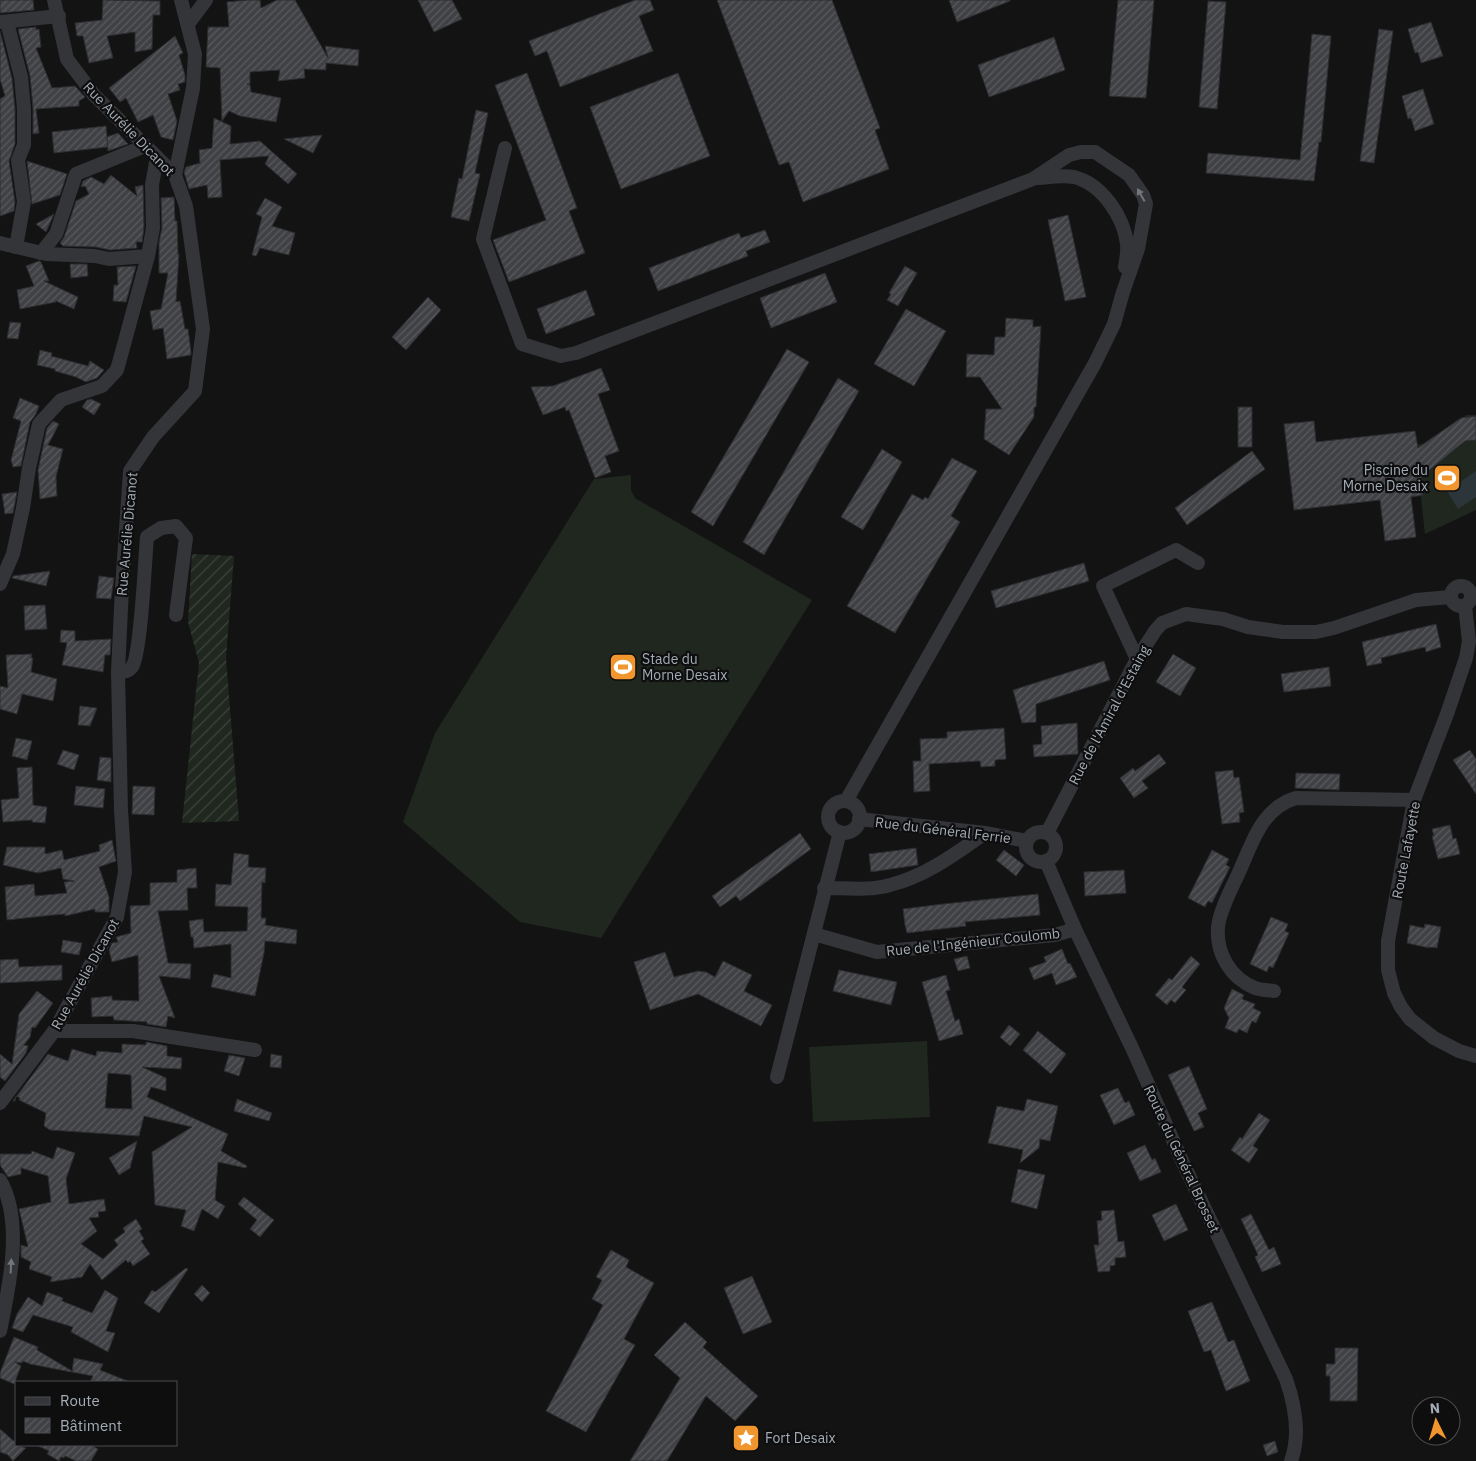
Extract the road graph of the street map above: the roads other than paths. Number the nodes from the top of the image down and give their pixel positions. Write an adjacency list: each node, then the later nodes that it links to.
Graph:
1 (54, 0): 4 (street, Rue Aurélie Dicanot)
2 (181, 0): 6 (street)
3 (206, 0): 6 (street)
4 (58, 16): 5 (street); 7 (street, Rue Aurélie Dicanot)
5 (3, 22): 17 (street)
6 (188, 24): 11 (street)
7 (146, 146): 10 (street, Rue Aurélie Dicanot); 18 (street)
8 (505, 148): 13 (street)
9 (1069, 155): 12 (street); 13 (street); 14 (street, one-way to 9)
10 (157, 157): 11 (street, Rue Aurélie Dicanot); 19 (street)
11 (175, 175): 28 (street, Rue Aurélie Dicanot)
12 (1075, 177): 13 (street); 15 (street)
13 (1033, 179)
14 (1144, 215): 15 (street); 20 (street)
15 (1122, 224): 20 (street)
16 (0, 243): 17 (street)
17 (16, 246): 18 (street)
18 (41, 253): 19 (street)
19 (148, 256): 22 (street)
20 (1123, 292): 30 (street)
21 (1198, 563): 27 (street)
22 (0, 584)
23 (1472, 585): 24 (street, Rue de l'Amiral d'Estaing); 25 (street, Route Lafayette)
24 (1450, 597): 25 (street); 27 (street, Rue de l'Amiral d'Estaing)
25 (1465, 606): 29 (street, Route Lafayette)
26 (176, 615): 28 (street)
27 (1137, 659): 34 (street, Rue de l'Amiral d'Estaing)
28 (118, 672): 41 (street, Rue Aurélie Dicanot)
29 (1414, 800): 40 (street); 43 (street, Route Lafayette)
30 (846, 801): 31 (street); 32 (street)
31 (859, 819): 32 (street); 33 (street, Rue du Général Ferrie)
32 (840, 832): 37 (street)
33 (985, 833): 35 (street, Rue du Général Ferrie); 37 (street)
34 (1047, 833): 35 (street); 36 (street)
35 (1027, 841): 36 (street)
36 (1046, 861): 38 (street, Route du Général Brosset)
37 (824, 888): 39 (street)
38 (1075, 928): 39 (street, Rue de l'Ingénieur Coulomb); 48 (street, Route du Général Brosset)
39 (814, 934): 44 (street)
40 (1274, 991)
41 (54, 1031): 42 (street); 45 (street, Rue Aurélie Dicanot)
42 (255, 1050)
43 (1476, 1056)
44 (777, 1077)
45 (0, 1103)
46 (0, 1180): 47 (street, one-way to 46)
47 (0, 1331)
48 (1290, 1461)

